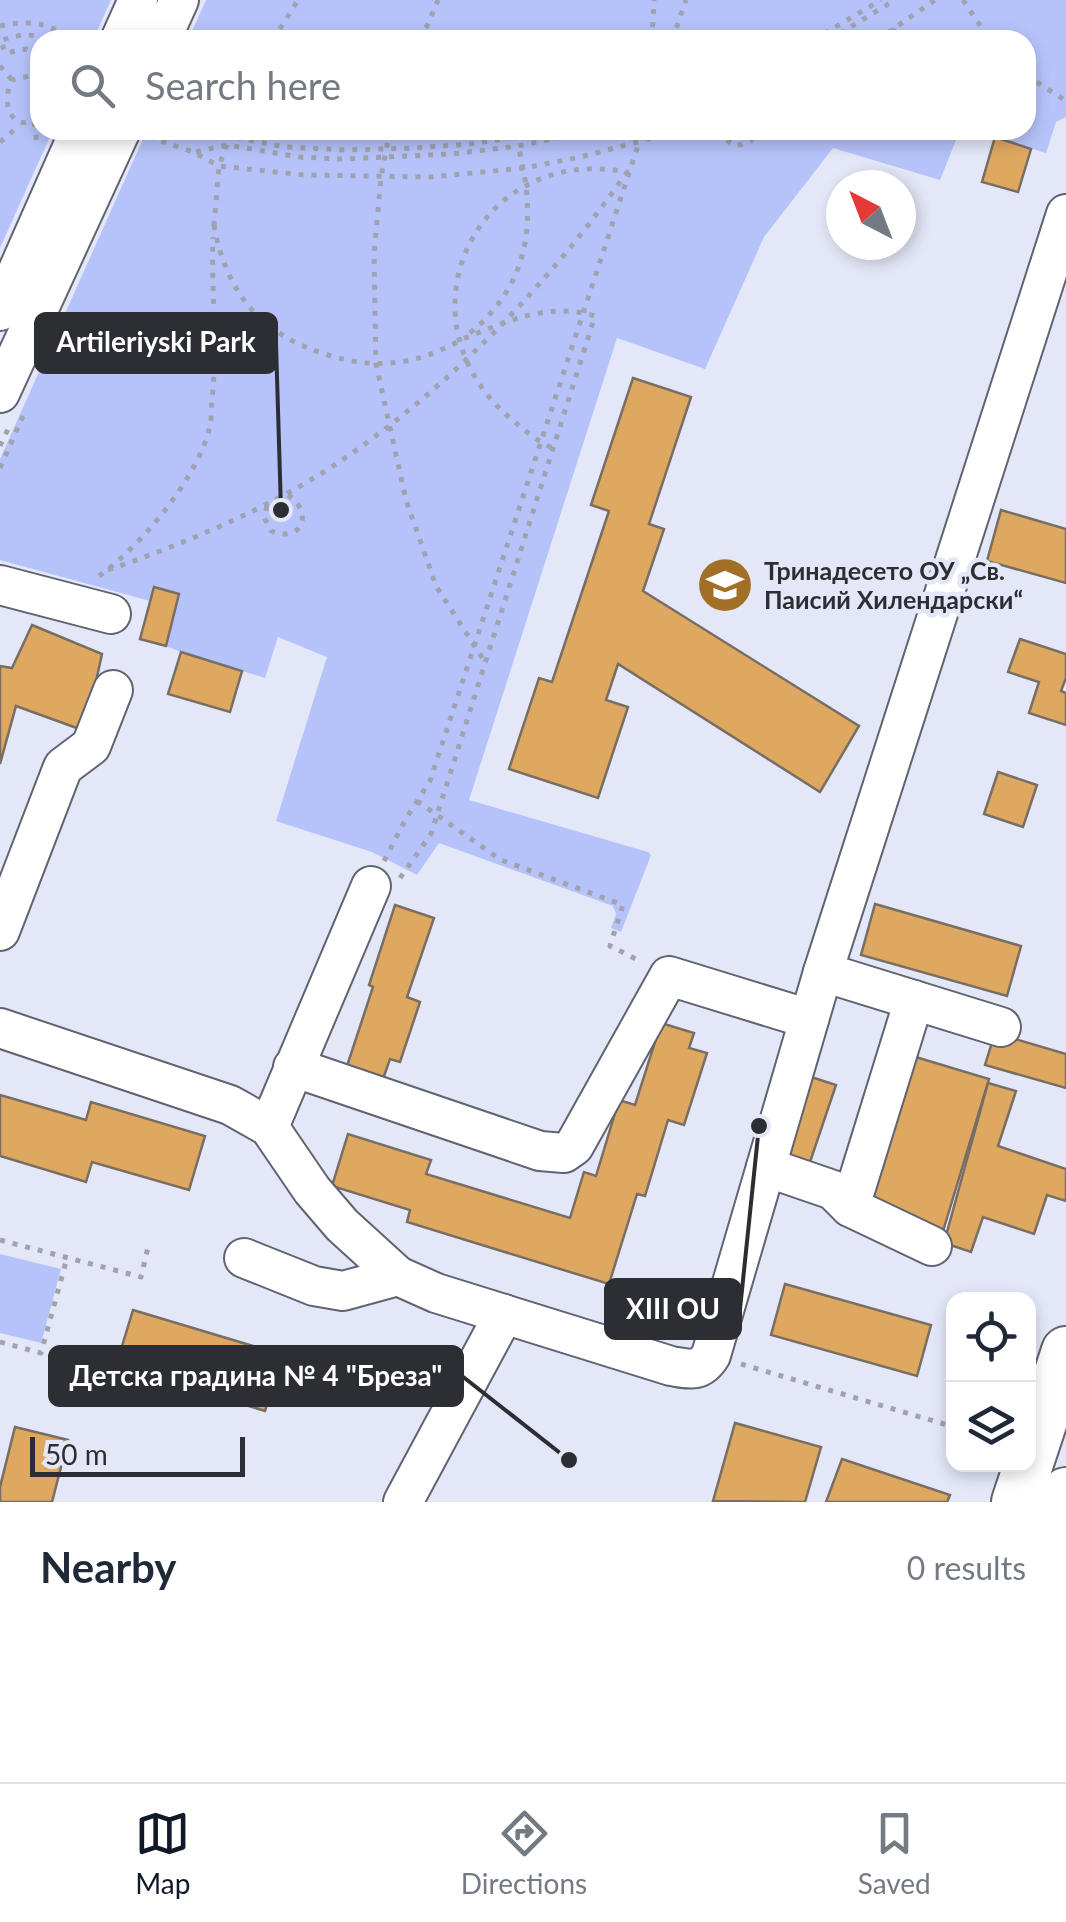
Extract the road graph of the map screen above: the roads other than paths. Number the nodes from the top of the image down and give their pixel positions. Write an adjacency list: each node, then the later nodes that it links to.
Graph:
1 (138, 0): 3 (street)
2 (179, 0): 4 (street)
3 (124, 30)
4 (166, 30)
5 (76, 140): 8 (street)
6 (126, 140): 9 (street)
7 (1066, 214): 15 (street)
8 (0, 311)
9 (0, 394)
10 (0, 585): 11 (street)
11 (111, 614)
12 (113, 690): 14 (street)
13 (371, 886): 20 (street)
14 (0, 932)
15 (823, 972): 16 (street); 17 (street)
16 (914, 1000): 18 (street); 23 (street)
17 (809, 1020): 20 (street); 22 (street)
18 (1001, 1027)
19 (0, 1028): 21 (street)
20 (293, 1067): 21 (street)
21 (269, 1127): 26 (street)
22 (766, 1168): 23 (street); 27 (street)
23 (850, 1208): 24 (street)
24 (932, 1246)
25 (244, 1258): 26 (street)
26 (398, 1276): 27 (street)
27 (504, 1314): 30 (street)
28 (1066, 1351): 31 (main road)
29 (1066, 1492): 32 (main road)
30 (402, 1502)
31 (1016, 1502)
32 (1063, 1502)

